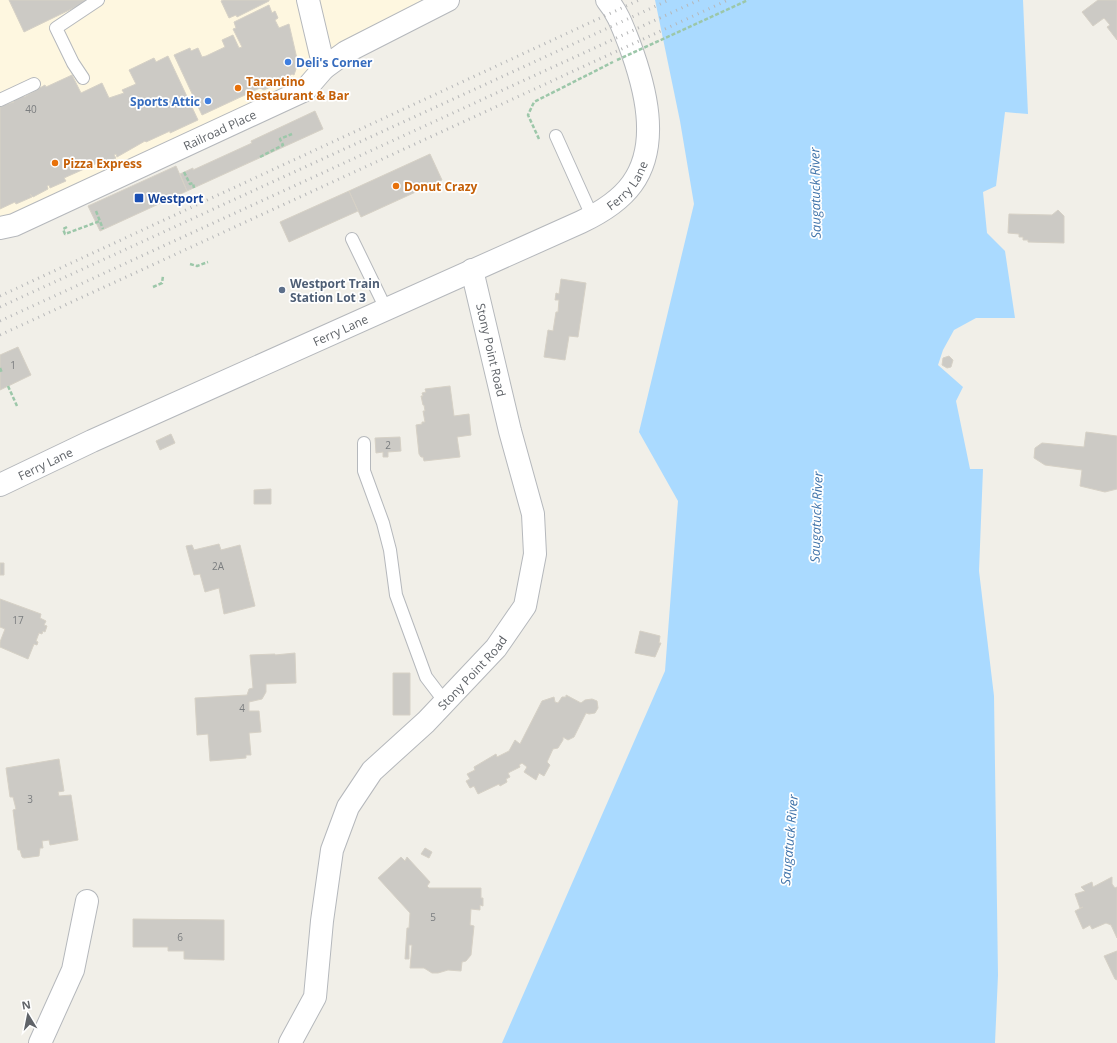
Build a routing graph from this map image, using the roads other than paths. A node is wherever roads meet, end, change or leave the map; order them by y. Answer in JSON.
{"nodes":[{"id":1,"x":98,"y":0,"type":"edge"},
{"id":2,"x":308,"y":0,"type":"edge"},
{"id":3,"x":448,"y":0,"type":"edge"},
{"id":4,"x":607,"y":0,"type":"edge"},
{"id":5,"x":324,"y":68,"type":"junction"},
{"id":6,"x":83,"y":78,"type":"dead end"},
{"id":7,"x":34,"y":84,"type":"dead end"},
{"id":8,"x":0,"y":100,"type":"edge"},
{"id":9,"x":556,"y":136,"type":"dead end"},
{"id":10,"x":592,"y":216,"type":"junction"},
{"id":11,"x":0,"y":228,"type":"edge"},
{"id":12,"x":352,"y":239,"type":"dead end"},
{"id":13,"x":472,"y":270,"type":"junction"},
{"id":14,"x":386,"y":309,"type":"junction"},
{"id":15,"x":364,"y":443,"type":"dead end"},
{"id":16,"x":0,"y":484,"type":"edge"},
{"id":17,"x":445,"y":702,"type":"junction"},
{"id":18,"x":87,"y":901,"type":"dead end"},
{"id":19,"x":40,"y":1043,"type":"edge"},
{"id":20,"x":290,"y":1043,"type":"edge"}],
"edges":[{"from":1,"to":6,"type":"lane"},
{"from":2,"to":5,"type":"street"},
{"from":3,"to":5,"type":"street","name":"Railroad Place"},
{"from":4,"to":10,"type":"street","name":"Ferry Lane"},
{"from":5,"to":11,"type":"street","name":"Railroad Place"},
{"from":7,"to":8,"type":"lane"},
{"from":9,"to":10,"type":"lane"},
{"from":10,"to":13,"type":"street","name":"Ferry Lane"},
{"from":12,"to":14,"type":"lane"},
{"from":13,"to":14,"type":"street","name":"Ferry Lane"},
{"from":13,"to":17,"type":"street","name":"Stony Point Road"},
{"from":14,"to":16,"type":"street","name":"Ferry Lane"},
{"from":15,"to":17,"type":"lane"},
{"from":17,"to":20,"type":"street","name":"Stony Point Road"},
{"from":18,"to":19,"type":"street"}]}
